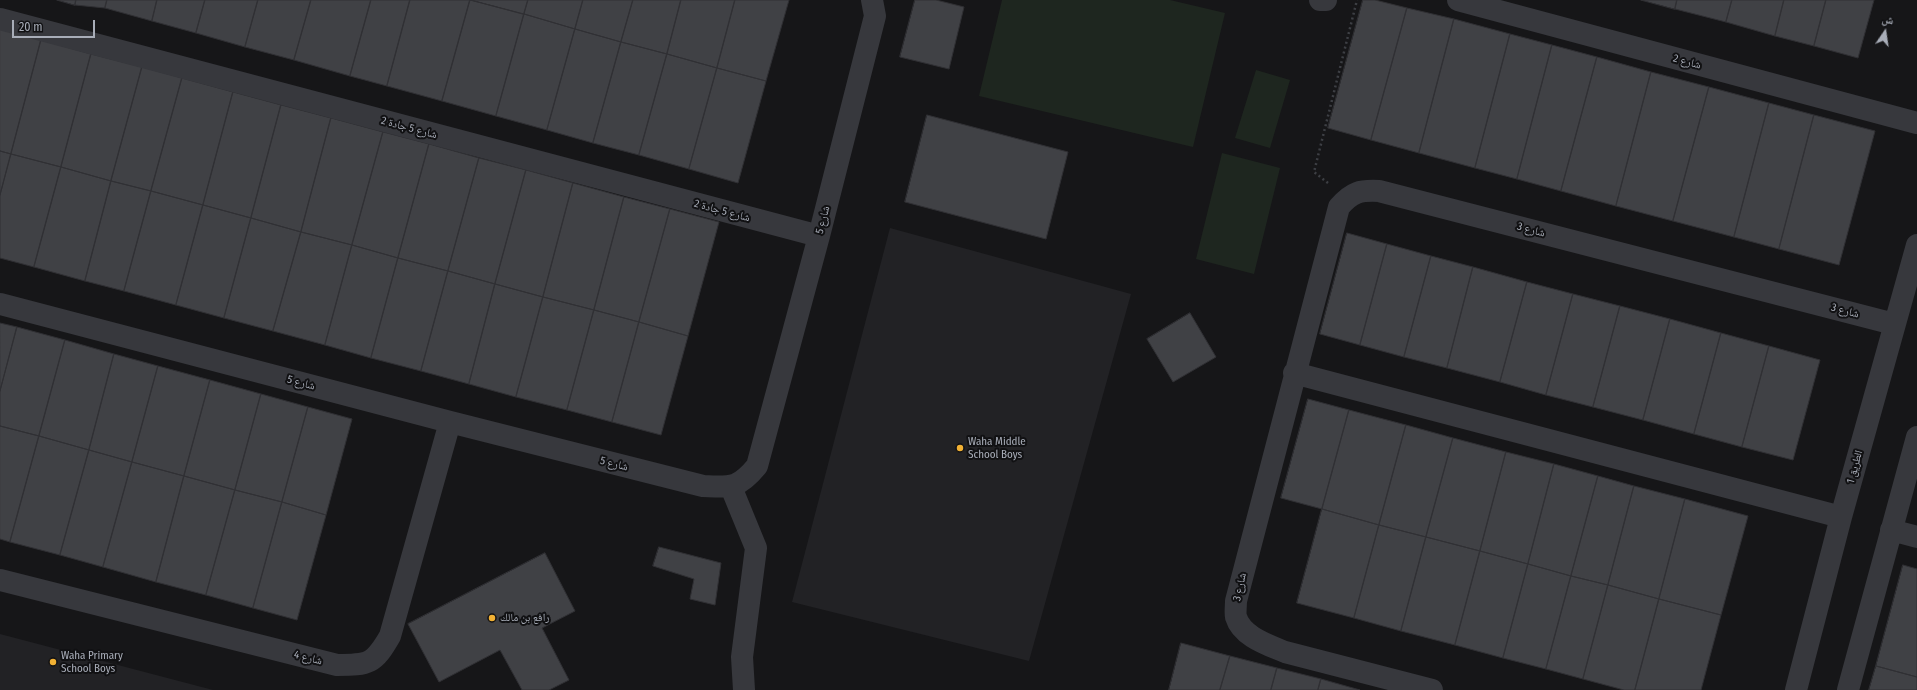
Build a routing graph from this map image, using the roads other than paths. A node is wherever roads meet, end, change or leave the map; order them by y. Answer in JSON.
{"nodes":[{"id":1,"x":872,"y":0,"type":"edge"},
{"id":2,"x":1320,"y":0,"type":"edge"},
{"id":3,"x":1326,"y":0,"type":"edge"},
{"id":4,"x":1458,"y":0,"type":"edge"},
{"id":5,"x":0,"y":19,"type":"edge"},
{"id":6,"x":1917,"y":123,"type":"edge"},
{"id":7,"x":819,"y":236,"type":"junction"},
{"id":8,"x":1917,"y":246,"type":"edge"},
{"id":9,"x":0,"y":304,"type":"edge"},
{"id":10,"x":1894,"y":324,"type":"junction"},
{"id":11,"x":1294,"y":373,"type":"junction"},
{"id":12,"x":450,"y":422,"type":"junction"},
{"id":13,"x":1917,"y":437,"type":"edge"},
{"id":14,"x":732,"y":487,"type":"junction"},
{"id":15,"x":1841,"y":517,"type":"junction"},
{"id":16,"x":1891,"y":530,"type":"junction"},
{"id":17,"x":1917,"y":537,"type":"edge"},
{"id":18,"x":0,"y":580,"type":"edge"},
{"id":19,"x":744,"y":690,"type":"edge"},
{"id":20,"x":1432,"y":690,"type":"edge"},
{"id":21,"x":1796,"y":690,"type":"edge"},
{"id":22,"x":1848,"y":690,"type":"edge"}],
"edges":[{"from":1,"to":7,"type":"street","name":"شارع 5"},
{"from":2,"to":3,"type":"street"},
{"from":4,"to":6,"type":"street","name":"شارع 2"},
{"from":5,"to":7,"type":"street","name":"شارع 5 جادة 2"},
{"from":7,"to":14,"type":"street","name":"شارع 5"},
{"from":8,"to":10,"type":"street","name":"الطريق 1"},
{"from":9,"to":12,"type":"street","name":"شارع 5"},
{"from":10,"to":11,"type":"street","name":"شارع 3"},
{"from":10,"to":15,"type":"street","name":"الطريق 1"},
{"from":11,"to":15,"type":"street"},
{"from":11,"to":20,"type":"street","name":"شارع 3"},
{"from":12,"to":14,"type":"street","name":"شارع 5"},
{"from":12,"to":18,"type":"street","name":"شارع 4"},
{"from":13,"to":16,"type":"street"},
{"from":14,"to":19,"type":"street"},
{"from":15,"to":21,"type":"street","name":"الطريق 1"},
{"from":16,"to":17,"type":"street"},
{"from":16,"to":22,"type":"street"}]}
